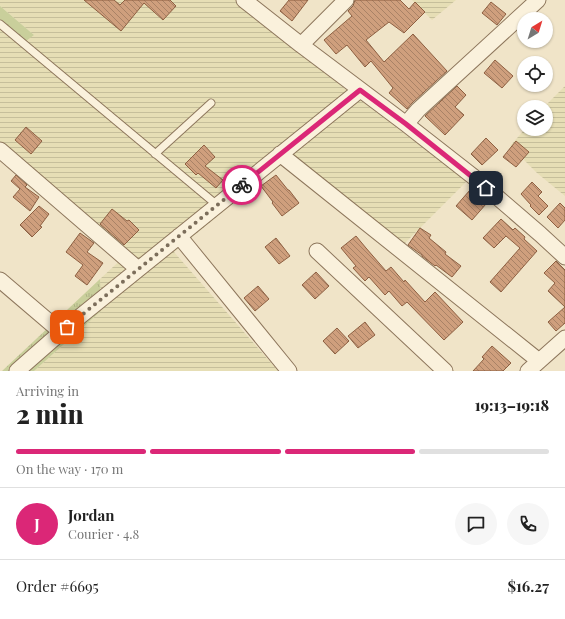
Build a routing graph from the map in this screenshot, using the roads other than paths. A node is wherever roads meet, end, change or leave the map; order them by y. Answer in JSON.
{"nodes":[{"id":1,"x":244,"y":0,"type":"edge"},
{"id":2,"x":346,"y":0,"type":"edge"},
{"id":3,"x":538,"y":0,"type":"edge"},
{"id":4,"x":0,"y":24,"type":"edge"},
{"id":5,"x":301,"y":45,"type":"junction"},
{"id":6,"x":360,"y":90,"type":"junction"},
{"id":7,"x":211,"y":103,"type":"dead end"},
{"id":8,"x":406,"y":124,"type":"junction"},
{"id":9,"x":0,"y":150,"type":"edge"},
{"id":10,"x":155,"y":154,"type":"junction"},
{"id":11,"x":280,"y":154,"type":"junction"},
{"id":12,"x":217,"y":205,"type":"junction"},
{"id":13,"x":179,"y":236,"type":"junction"},
{"id":14,"x":317,"y":251,"type":"dead end"},
{"id":15,"x":565,"y":257,"type":"edge"},
{"id":16,"x":138,"y":269,"type":"junction"},
{"id":17,"x":0,"y":280,"type":"edge"},
{"id":18,"x":61,"y":332,"type":"junction"},
{"id":19,"x":565,"y":338,"type":"edge"},
{"id":20,"x":539,"y":361,"type":"junction"},
{"id":21,"x":17,"y":371,"type":"edge"},
{"id":22,"x":289,"y":371,"type":"edge"},
{"id":23,"x":444,"y":371,"type":"edge"},
{"id":24,"x":528,"y":371,"type":"edge"}],
"edges":[{"from":1,"to":5,"type":"street"},
{"from":2,"to":5,"type":"street"},
{"from":3,"to":8,"type":"street"},
{"from":4,"to":10,"type":"lane"},
{"from":5,"to":6,"type":"street"},
{"from":6,"to":8,"type":"street"},
{"from":6,"to":11,"type":"street"},
{"from":7,"to":10,"type":"lane"},
{"from":8,"to":15,"type":"street"},
{"from":9,"to":16,"type":"street"},
{"from":10,"to":12,"type":"lane"},
{"from":11,"to":12,"type":"street"},
{"from":11,"to":20,"type":"street"},
{"from":12,"to":13,"type":"street"},
{"from":13,"to":16,"type":"street"},
{"from":13,"to":22,"type":"street"},
{"from":14,"to":23,"type":"street"},
{"from":16,"to":18,"type":"street"},
{"from":17,"to":18,"type":"street"},
{"from":18,"to":21,"type":"street"},
{"from":19,"to":20,"type":"street"},
{"from":20,"to":24,"type":"street"}]}
